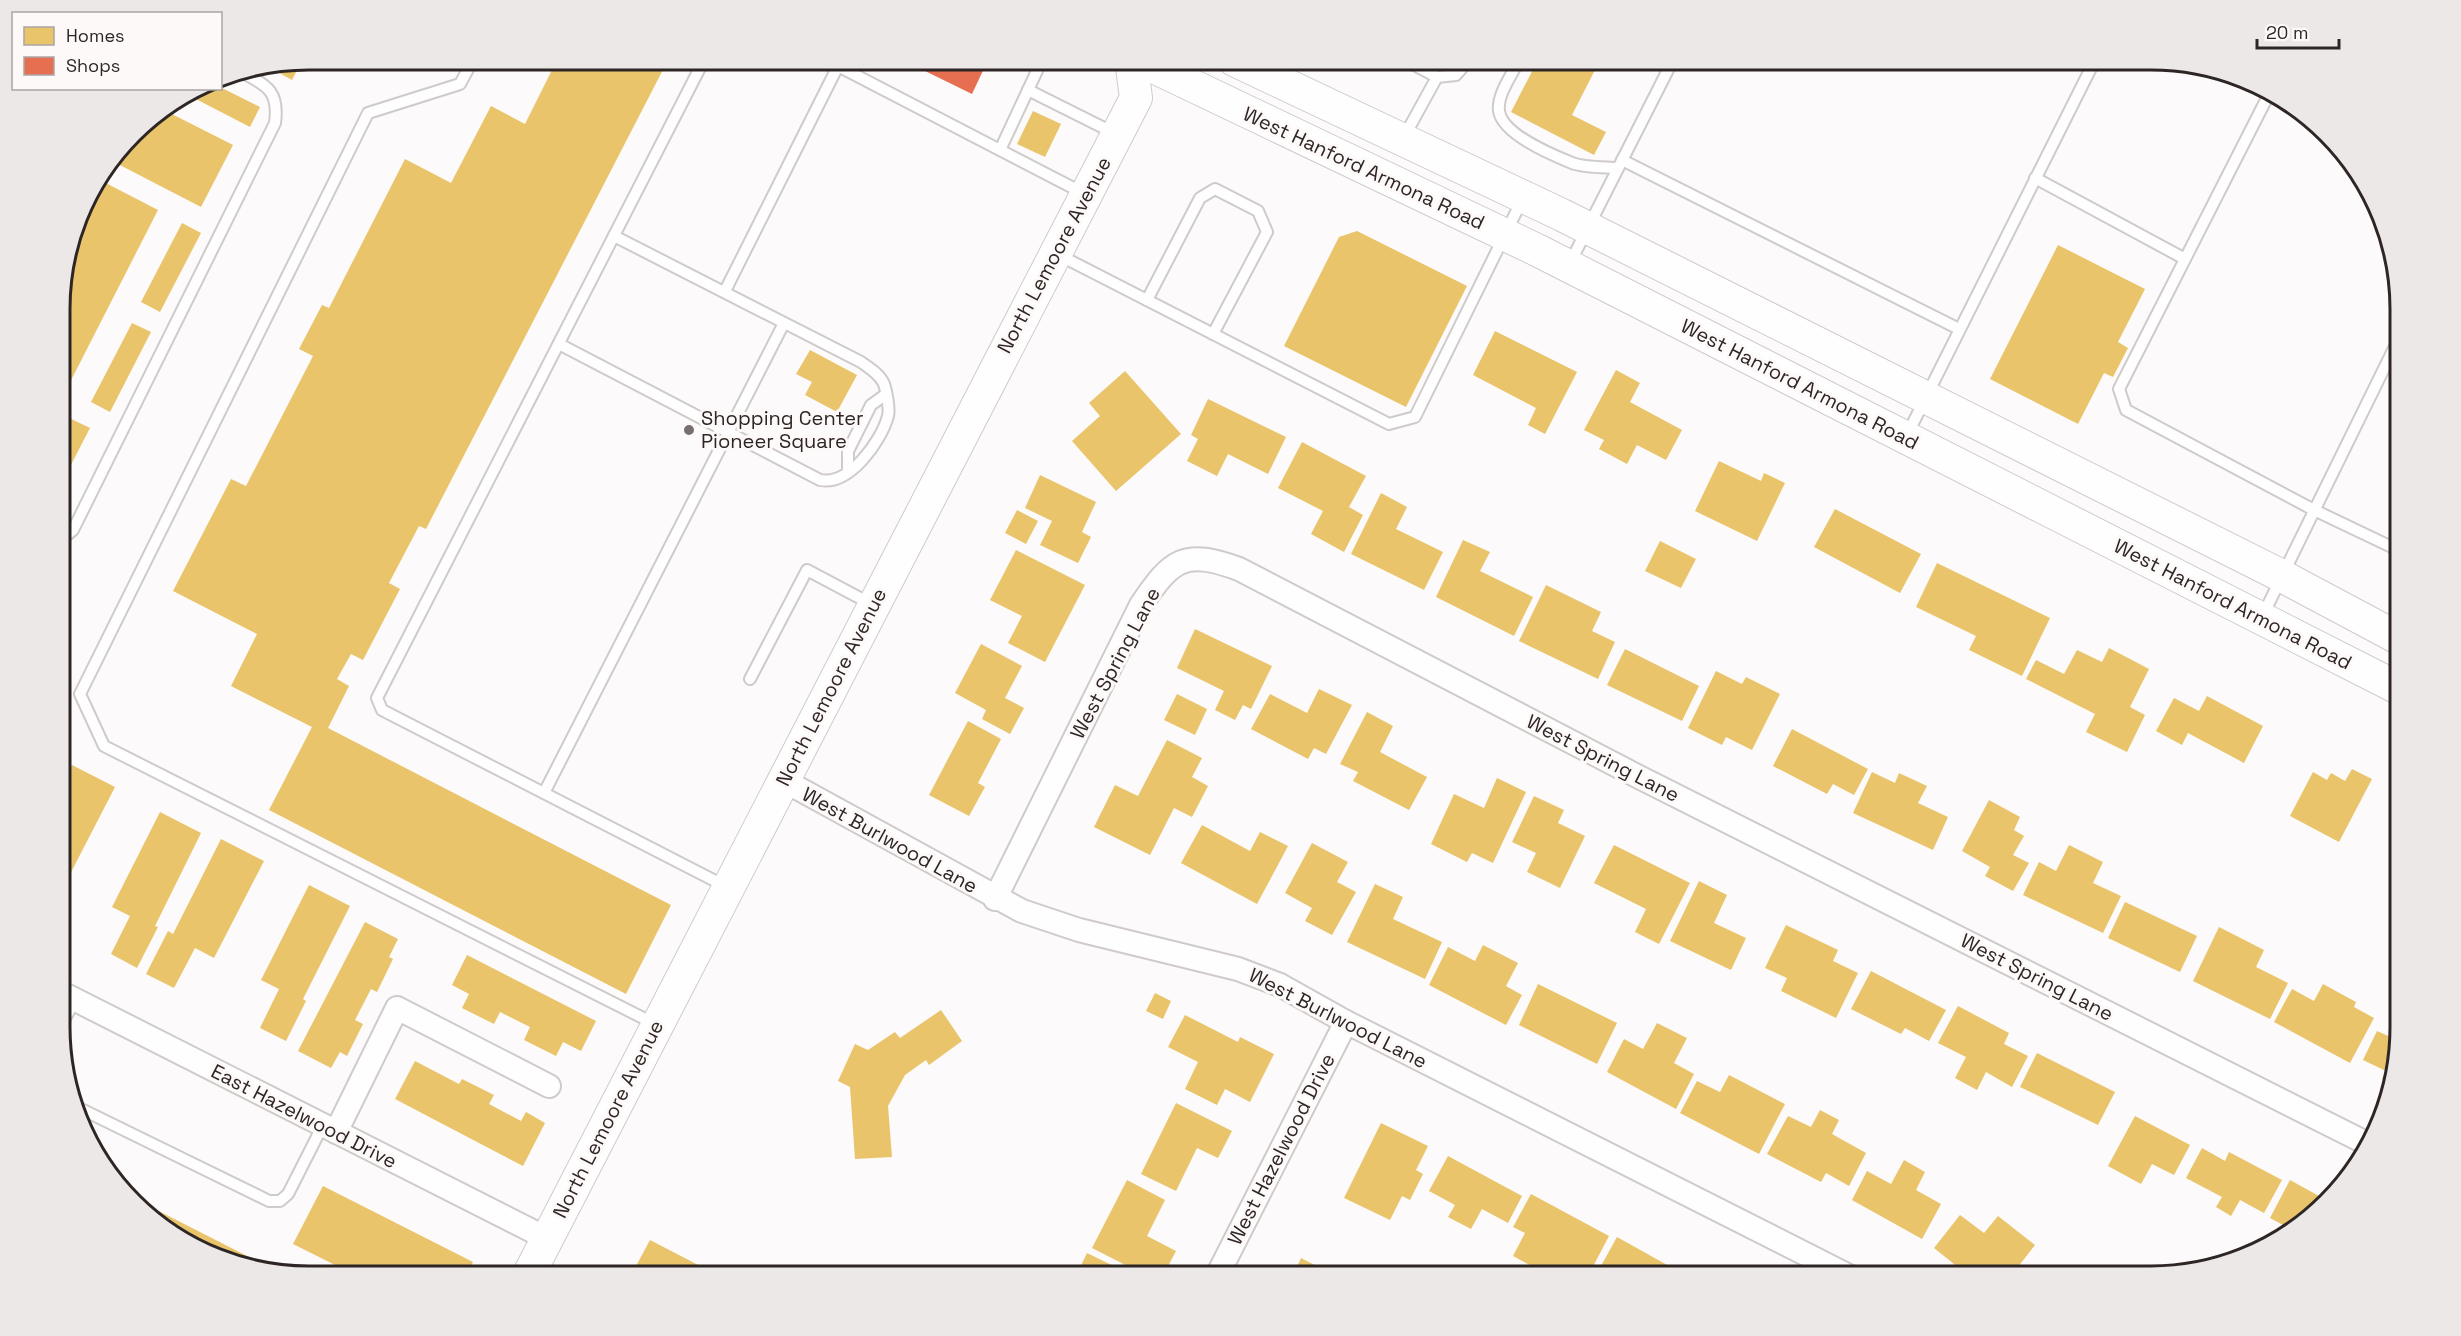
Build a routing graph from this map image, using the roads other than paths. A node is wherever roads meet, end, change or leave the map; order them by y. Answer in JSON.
{"nodes":[{"id":1,"x":468,"y":70,"type":"edge"},
{"id":2,"x":699,"y":70,"type":"edge"},
{"id":3,"x":836,"y":70,"type":"edge"},
{"id":4,"x":852,"y":70,"type":"edge"},
{"id":5,"x":1037,"y":70,"type":"edge"},
{"id":6,"x":1132,"y":70,"type":"edge"},
{"id":7,"x":1169,"y":70,"type":"edge"},
{"id":8,"x":1255,"y":70,"type":"edge"},
{"id":9,"x":1424,"y":70,"type":"edge"},
{"id":10,"x":1460,"y":70,"type":"edge"},
{"id":11,"x":1515,"y":70,"type":"edge"},
{"id":12,"x":1668,"y":70,"type":"edge"},
{"id":13,"x":2090,"y":70,"type":"edge"},
{"id":14,"x":1184,"y":75,"type":"edge"},
{"id":15,"x":1437,"y":77,"type":"junction"},
{"id":16,"x":251,"y":78,"type":"edge"},
{"id":17,"x":1028,"y":90,"type":"junction"},
{"id":18,"x":1136,"y":98,"type":"junction"},
{"id":19,"x":2266,"y":100,"type":"edge"},
{"id":20,"x":1117,"y":134,"type":"junction"},
{"id":21,"x":1402,"y":140,"type":"junction"},
{"id":22,"x":1000,"y":150,"type":"junction"},
{"id":23,"x":1620,"y":164,"type":"junction"},
{"id":24,"x":1382,"y":177,"type":"junction"},
{"id":25,"x":2035,"y":178,"type":"junction"},
{"id":26,"x":1085,"y":195,"type":"junction"},
{"id":27,"x":1523,"y":197,"type":"junction"},
{"id":28,"x":1587,"y":228,"type":"junction"},
{"id":29,"x":1506,"y":235,"type":"junction"},
{"id":30,"x":614,"y":236,"type":"junction"},
{"id":31,"x":1055,"y":252,"type":"junction"},
{"id":32,"x":2185,"y":259,"type":"junction"},
{"id":33,"x":1568,"y":266,"type":"junction"},
{"id":34,"x":725,"y":291,"type":"junction"},
{"id":35,"x":1148,"y":300,"type":"junction"},
{"id":36,"x":784,"y":322,"type":"junction"},
{"id":37,"x":1959,"y":330,"type":"junction"},
{"id":38,"x":1213,"y":334,"type":"junction"},
{"id":39,"x":559,"y":344,"type":"junction"},
{"id":40,"x":2390,"y":356,"type":"edge"},
{"id":41,"x":885,"y":395,"type":"junction"},
{"id":42,"x":1925,"y":397,"type":"junction"},
{"id":43,"x":728,"y":430,"type":"junction"},
{"id":44,"x":1905,"y":438,"type":"junction"},
{"id":45,"x":848,"y":470,"type":"junction"},
{"id":46,"x":2314,"y":510,"type":"junction"},
{"id":47,"x":70,"y":532,"type":"edge"},
{"id":48,"x":2390,"y":545,"type":"edge"},
{"id":49,"x":2282,"y":576,"type":"junction"},
{"id":50,"x":873,"y":605,"type":"junction"},
{"id":51,"x":2261,"y":618,"type":"junction"},
{"id":52,"x":2390,"y":634,"type":"edge"},
{"id":53,"x":750,"y":679,"type":"dead end"},
{"id":54,"x":2390,"y":684,"type":"edge"},
{"id":55,"x":783,"y":780,"type":"junction"},
{"id":56,"x":543,"y":793,"type":"junction"},
{"id":57,"x":728,"y":887,"type":"junction"},
{"id":58,"x":995,"y":899,"type":"junction"},
{"id":59,"x":70,"y":998,"type":"edge"},
{"id":60,"x":1346,"y":1022,"type":"junction"},
{"id":61,"x":657,"y":1025,"type":"junction"},
{"id":62,"x":549,"y":1086,"type":"dead end"},
{"id":63,"x":86,"y":1112,"type":"edge"},
{"id":64,"x":330,"y":1129,"type":"junction"},
{"id":65,"x":2361,"y":1141,"type":"edge"},
{"id":66,"x":546,"y":1238,"type":"junction"},
{"id":67,"x":533,"y":1266,"type":"edge"},
{"id":68,"x":1222,"y":1266,"type":"edge"},
{"id":69,"x":1829,"y":1266,"type":"edge"}],
"edges":[{"from":1,"to":61,"type":"lane"},
{"from":2,"to":30,"type":"lane"},
{"from":3,"to":34,"type":"lane"},
{"from":4,"to":22,"type":"lane"},
{"from":5,"to":17,"type":"lane"},
{"from":6,"to":18,"type":"main road"},
{"from":7,"to":14,"type":"main road","name":"West Hanford Armona Road"},
{"from":8,"to":21,"type":"main road","name":"West Hanford Armona Road"},
{"from":9,"to":15,"type":"lane"},
{"from":10,"to":15,"type":"lane"},
{"from":11,"to":23,"type":"lane"},
{"from":12,"to":23,"type":"lane"},
{"from":13,"to":25,"type":"lane"},
{"from":14,"to":18,"type":"main road"},
{"from":14,"to":24,"type":"main road","name":"West Hanford Armona Road"},
{"from":15,"to":21,"type":"lane"},
{"from":16,"to":47,"type":"lane"},
{"from":17,"to":20,"type":"lane"},
{"from":17,"to":22,"type":"lane"},
{"from":18,"to":20,"type":"main road","name":"North Lemoore Avenue"},
{"from":19,"to":32,"type":"lane"},
{"from":20,"to":26,"type":"main road","name":"North Lemoore Avenue"},
{"from":21,"to":24,"type":"main road"},
{"from":21,"to":27,"type":"main road","name":"West Hanford Armona Road"},
{"from":22,"to":26,"type":"lane"},
{"from":23,"to":28,"type":"lane"},
{"from":23,"to":37,"type":"lane"},
{"from":24,"to":29,"type":"main road","name":"West Hanford Armona Road"},
{"from":25,"to":32,"type":"lane"},
{"from":25,"to":37,"type":"lane"},
{"from":26,"to":31,"type":"main road","name":"North Lemoore Avenue"},
{"from":27,"to":28,"type":"main road","name":"West Hanford Armona Road"},
{"from":27,"to":29,"type":"lane"},
{"from":28,"to":33,"type":"lane"},
{"from":28,"to":42,"type":"main road","name":"West Hanford Armona Road"},
{"from":29,"to":33,"type":"main road","name":"West Hanford Armona Road"},
{"from":29,"to":38,"type":"lane"},
{"from":30,"to":34,"type":"lane"},
{"from":30,"to":39,"type":"lane"},
{"from":31,"to":35,"type":"lane"},
{"from":31,"to":50,"type":"main road","name":"North Lemoore Avenue"},
{"from":32,"to":46,"type":"lane"},
{"from":33,"to":44,"type":"main road","name":"West Hanford Armona Road"},
{"from":34,"to":36,"type":"lane"},
{"from":35,"to":38,"type":"lane"},
{"from":35,"to":38,"type":"lane"},
{"from":36,"to":41,"type":"lane"},
{"from":36,"to":43,"type":"lane"},
{"from":37,"to":42,"type":"lane"},
{"from":39,"to":43,"type":"lane"},
{"from":39,"to":56,"type":"lane"},
{"from":40,"to":46,"type":"lane"},
{"from":41,"to":45,"type":"lane"},
{"from":41,"to":45,"type":"lane"},
{"from":42,"to":44,"type":"lane"},
{"from":42,"to":49,"type":"main road","name":"West Hanford Armona Road"},
{"from":43,"to":45,"type":"lane"},
{"from":43,"to":56,"type":"lane"},
{"from":44,"to":51,"type":"main road","name":"West Hanford Armona Road"},
{"from":46,"to":48,"type":"lane"},
{"from":46,"to":49,"type":"lane"},
{"from":49,"to":51,"type":"lane"},
{"from":49,"to":52,"type":"main road","name":"West Hanford Armona Road"},
{"from":50,"to":53,"type":"lane"},
{"from":50,"to":55,"type":"main road","name":"North Lemoore Avenue"},
{"from":51,"to":54,"type":"main road","name":"West Hanford Armona Road"},
{"from":55,"to":57,"type":"main road","name":"North Lemoore Avenue"},
{"from":55,"to":58,"type":"street","name":"West Burlwood Lane"},
{"from":56,"to":57,"type":"lane"},
{"from":57,"to":61,"type":"main road","name":"North Lemoore Avenue"},
{"from":58,"to":60,"type":"street","name":"West Burlwood Lane"},
{"from":58,"to":65,"type":"street","name":"West Spring Lane"},
{"from":59,"to":64,"type":"street","name":"East Hazelwood Drive"},
{"from":60,"to":68,"type":"street","name":"West Hazelwood Drive"},
{"from":60,"to":69,"type":"street","name":"West Burlwood Lane"},
{"from":61,"to":66,"type":"main road","name":"North Lemoore Avenue"},
{"from":62,"to":64,"type":"street"},
{"from":63,"to":64,"type":"lane"},
{"from":64,"to":66,"type":"street","name":"East Hazelwood Drive"},
{"from":66,"to":67,"type":"main road","name":"North Lemoore Avenue"}]}
